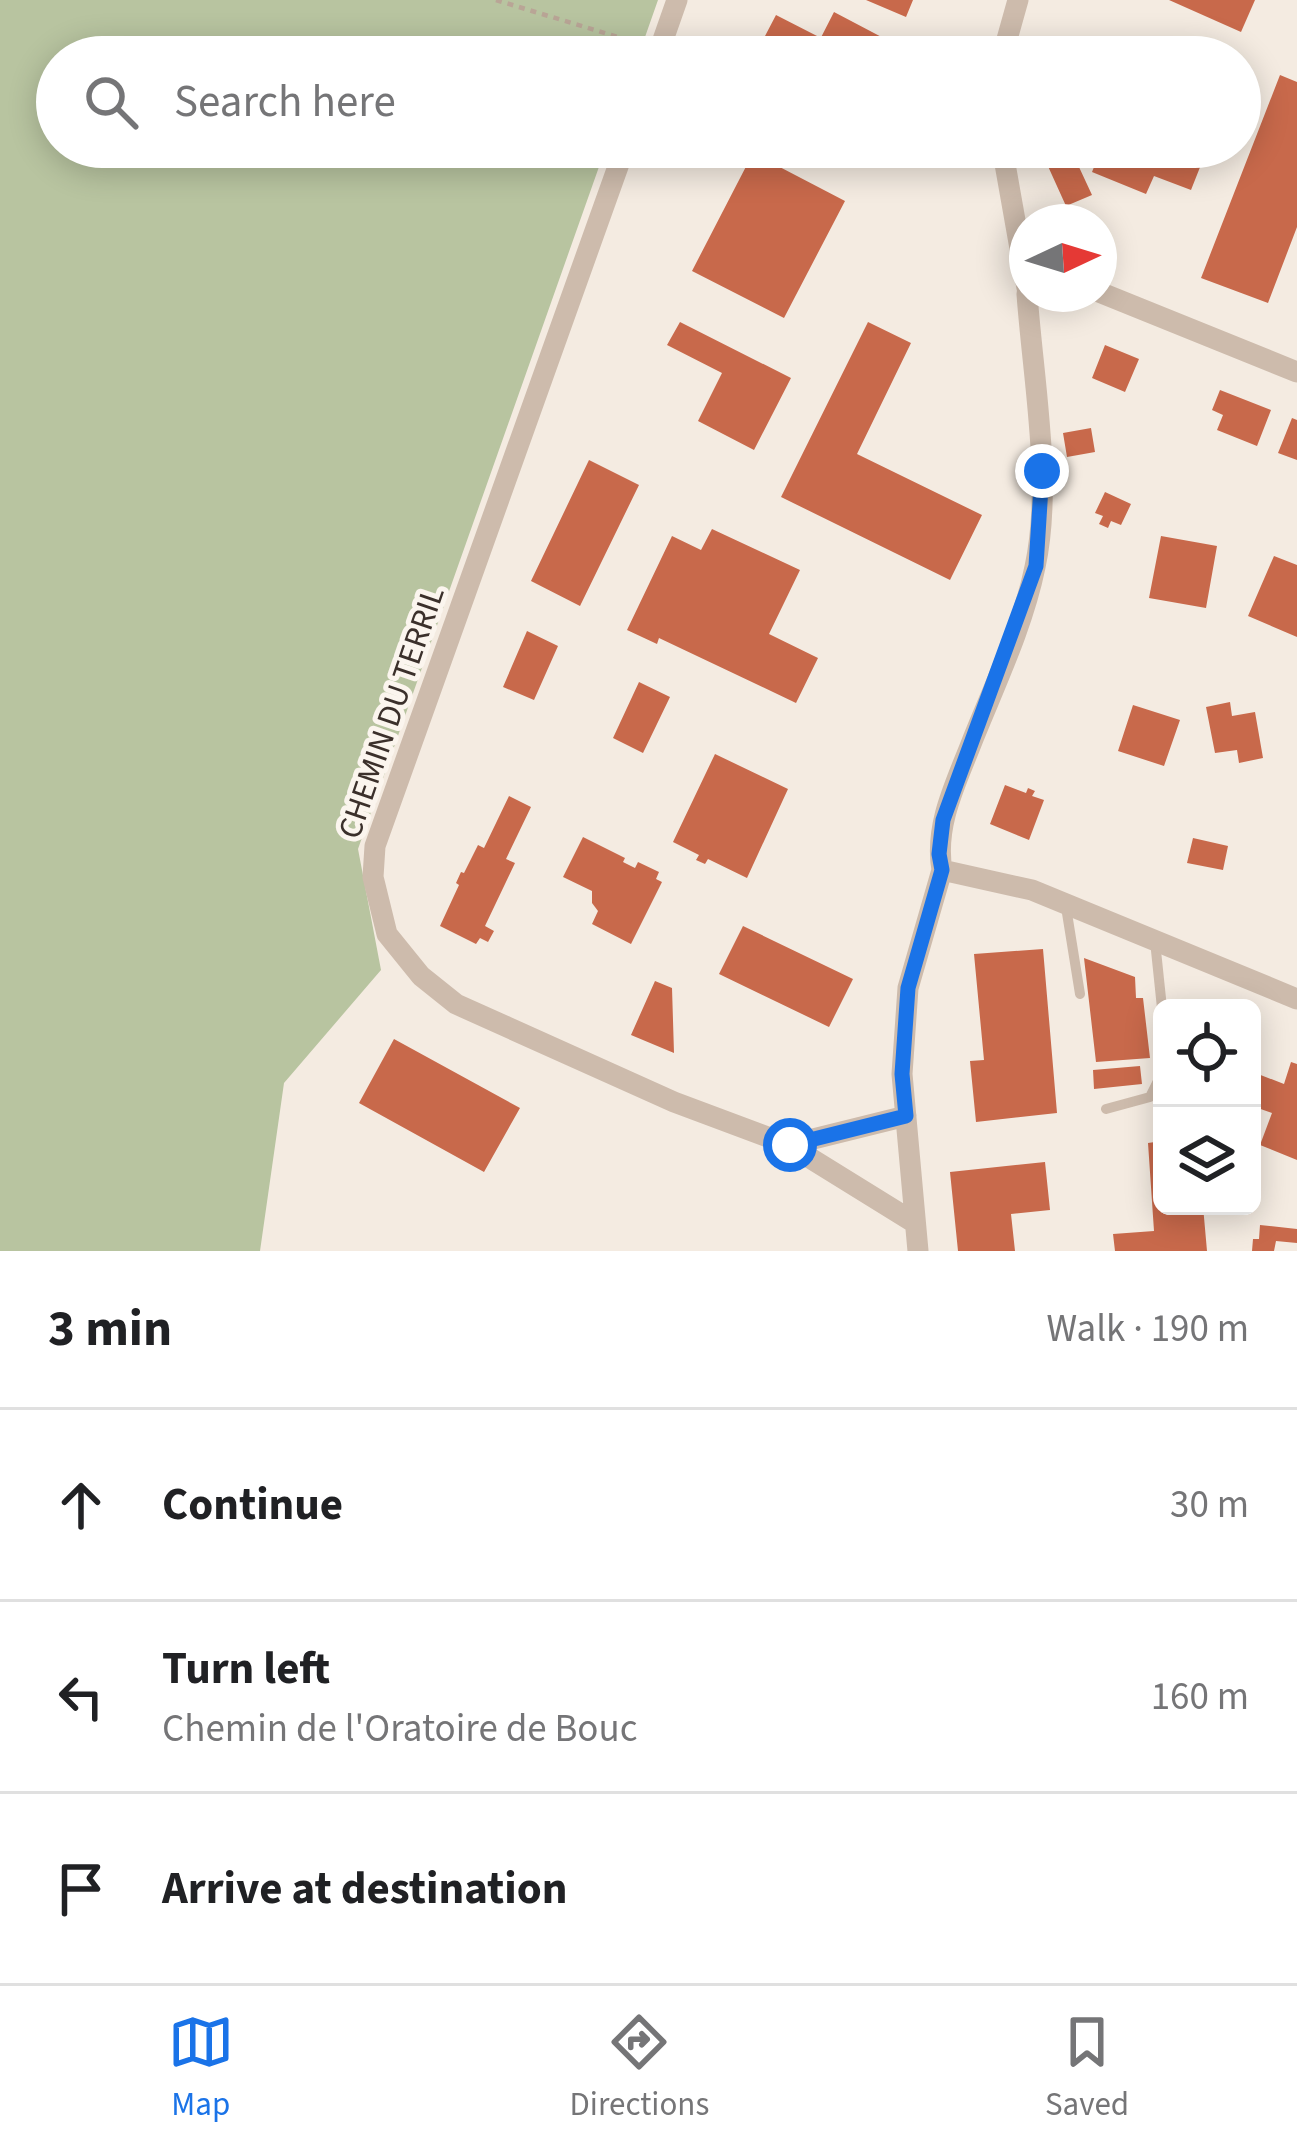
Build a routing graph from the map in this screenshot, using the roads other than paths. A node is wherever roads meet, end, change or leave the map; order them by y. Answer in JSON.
{"nodes":[{"id":1,"x":677,"y":0,"type":"edge"},
{"id":2,"x":1018,"y":0,"type":"edge"},
{"id":3,"x":664,"y":36,"type":"edge"},
{"id":4,"x":1008,"y":36,"type":"edge"},
{"id":5,"x":617,"y":168,"type":"edge"},
{"id":6,"x":1006,"y":168,"type":"edge"},
{"id":7,"x":1012,"y":204,"type":"edge"},
{"id":8,"x":1117,"y":299,"type":"edge"},
{"id":9,"x":1029,"y":312,"type":"edge"},
{"id":10,"x":1297,"y":372,"type":"edge"},
{"id":11,"x":942,"y":870,"type":"junction"},
{"id":12,"x":1066,"y":904,"type":"junction"},
{"id":13,"x":1155,"y":940,"type":"junction"},
{"id":14,"x":1079,"y":994,"type":"dead end"},
{"id":15,"x":1161,"y":999,"type":"edge"},
{"id":16,"x":1297,"y":999,"type":"edge"},
{"id":17,"x":1153,"y":1091,"type":"edge"},
{"id":18,"x":1106,"y":1109,"type":"dead end"},
{"id":19,"x":906,"y":1116,"type":"junction"},
{"id":20,"x":790,"y":1145,"type":"junction"},
{"id":21,"x":915,"y":1223,"type":"junction"},
{"id":22,"x":918,"y":1251,"type":"edge"}],
"edges":[{"from":1,"to":3,"type":"street"},
{"from":2,"to":4,"type":"street"},
{"from":5,"to":20,"type":"street","name":"CHEMIN DU TERRIL"},
{"from":6,"to":7,"type":"street"},
{"from":8,"to":10,"type":"street"},
{"from":9,"to":11,"type":"street"},
{"from":11,"to":12,"type":"street"},
{"from":11,"to":19,"type":"street"},
{"from":12,"to":13,"type":"street"},
{"from":12,"to":14,"type":"lane"},
{"from":13,"to":15,"type":"lane"},
{"from":13,"to":16,"type":"street"},
{"from":17,"to":18,"type":"lane"},
{"from":19,"to":20,"type":"street"},
{"from":19,"to":21,"type":"street"},
{"from":20,"to":21,"type":"street","name":"CHEMIN DU TERRIL"},
{"from":21,"to":22,"type":"street"}]}
